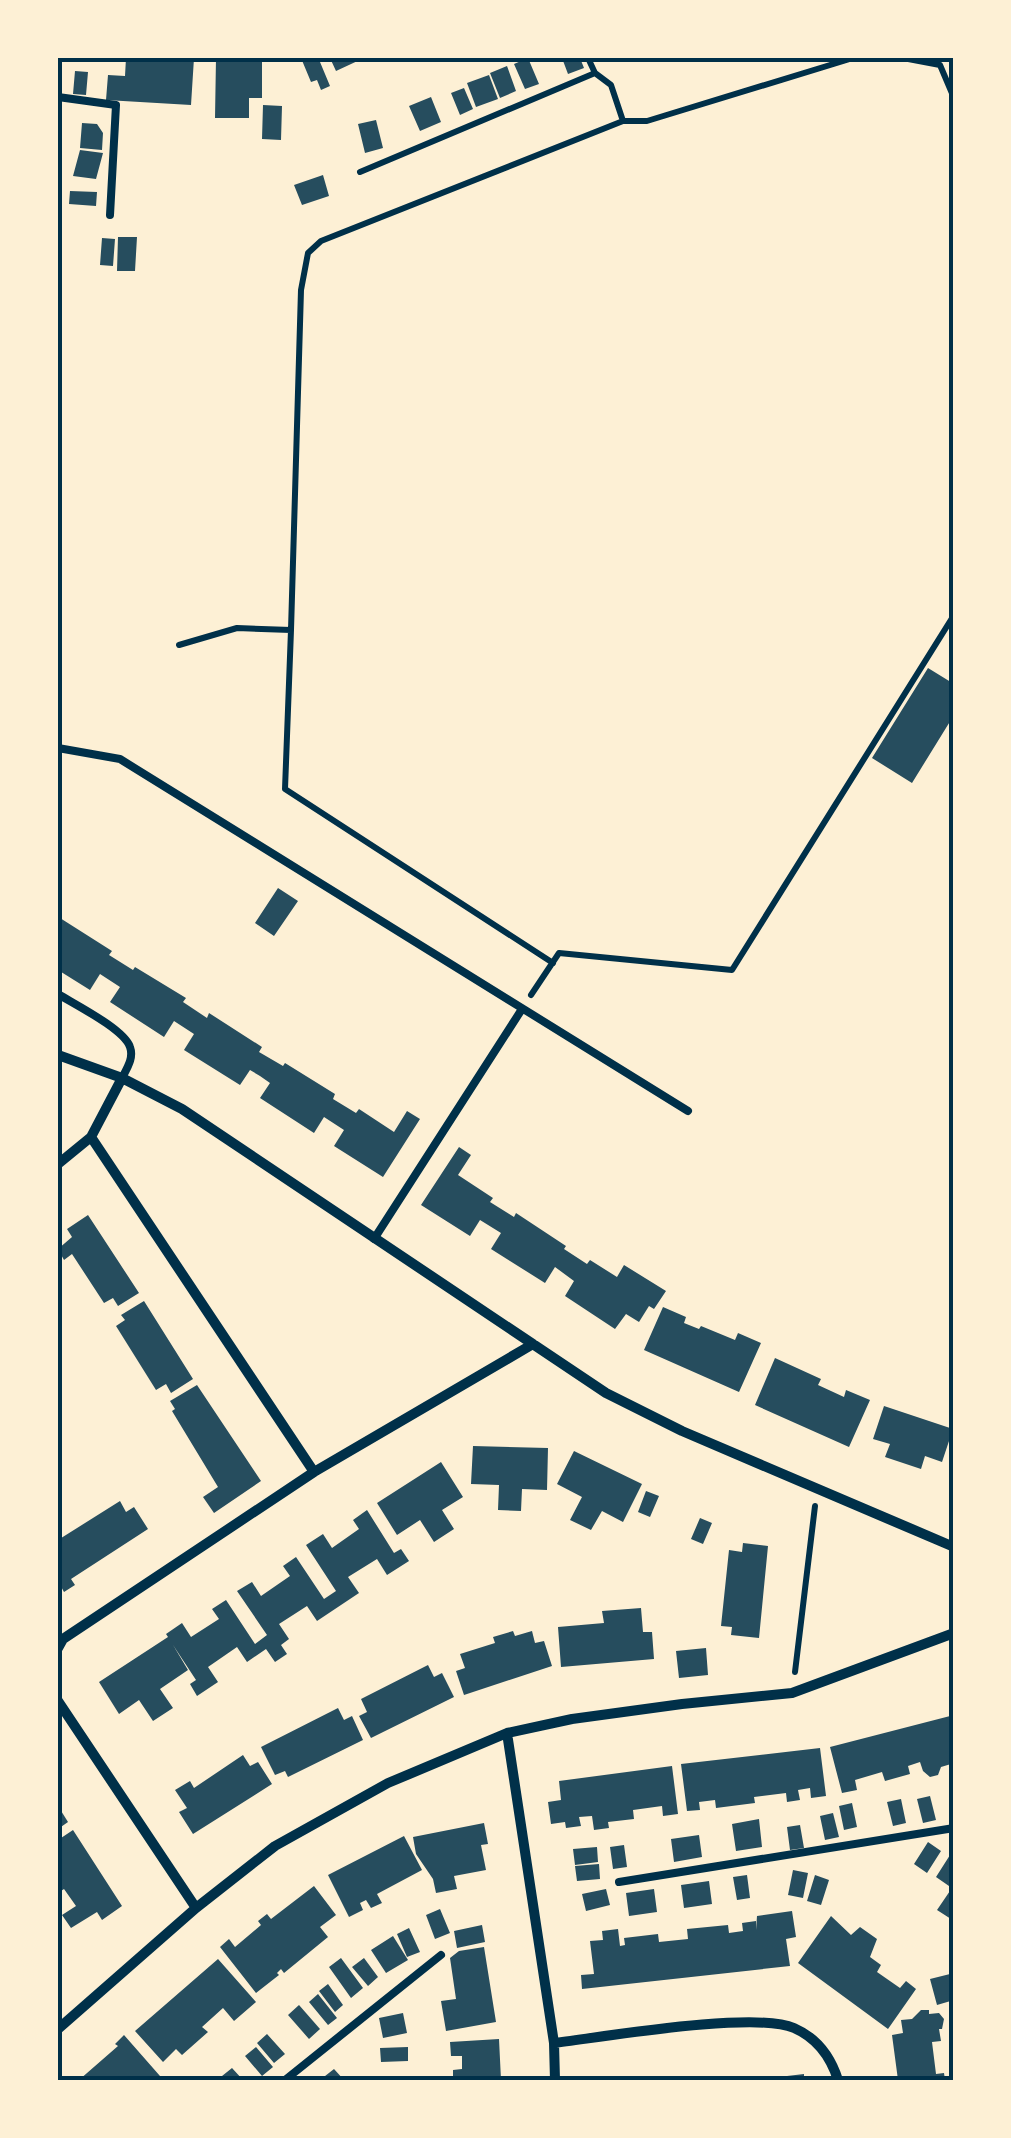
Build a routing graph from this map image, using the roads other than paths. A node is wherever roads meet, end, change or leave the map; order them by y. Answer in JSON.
{"nodes":[{"id":1,"x":58,"y":97,"type":"edge"},
{"id":2,"x":110,"y":215,"type":"dead end"},
{"id":3,"x":58,"y":748,"type":"edge"},
{"id":4,"x":58,"y":994,"type":"edge"},
{"id":5,"x":522,"y":1009,"type":"junction"},
{"id":6,"x":58,"y":1055,"type":"edge"},
{"id":7,"x":122,"y":1078,"type":"junction"},
{"id":8,"x":688,"y":1112,"type":"dead end"},
{"id":9,"x":90,"y":1138,"type":"junction"},
{"id":10,"x":58,"y":1164,"type":"edge"},
{"id":11,"x":374,"y":1239,"type":"junction"},
{"id":12,"x":533,"y":1344,"type":"junction"},
{"id":13,"x":314,"y":1472,"type":"junction"},
{"id":14,"x":954,"y":1546,"type":"edge"},
{"id":15,"x":954,"y":1633,"type":"edge"},
{"id":16,"x":58,"y":1648,"type":"edge"},
{"id":17,"x":58,"y":1701,"type":"edge"},
{"id":18,"x":507,"y":1733,"type":"junction"},
{"id":19,"x":954,"y":1828,"type":"edge"},
{"id":20,"x":620,"y":1882,"type":"dead end"},
{"id":21,"x":196,"y":1908,"type":"junction"},
{"id":22,"x":441,"y":1955,"type":"dead end"},
{"id":23,"x":58,"y":2029,"type":"edge"},
{"id":24,"x":554,"y":2043,"type":"junction"},
{"id":25,"x":284,"y":2080,"type":"edge"},
{"id":26,"x":555,"y":2080,"type":"edge"},
{"id":27,"x":838,"y":2080,"type":"edge"}],
"edges":[{"from":1,"to":2,"type":"lane"},
{"from":3,"to":5,"type":"lane"},
{"from":4,"to":7,"type":"lane"},
{"from":5,"to":8,"type":"lane"},
{"from":5,"to":11,"type":"lane"},
{"from":6,"to":7,"type":"street"},
{"from":7,"to":9,"type":"street"},
{"from":7,"to":11,"type":"street"},
{"from":9,"to":10,"type":"street"},
{"from":9,"to":13,"type":"street"},
{"from":11,"to":12,"type":"street"},
{"from":12,"to":13,"type":"street"},
{"from":12,"to":14,"type":"street"},
{"from":13,"to":16,"type":"street"},
{"from":15,"to":18,"type":"street"},
{"from":17,"to":21,"type":"street"},
{"from":18,"to":21,"type":"street"},
{"from":18,"to":24,"type":"street"},
{"from":19,"to":20,"type":"lane"},
{"from":21,"to":23,"type":"street"},
{"from":22,"to":25,"type":"lane"},
{"from":24,"to":26,"type":"street"},
{"from":24,"to":27,"type":"street"}]}
